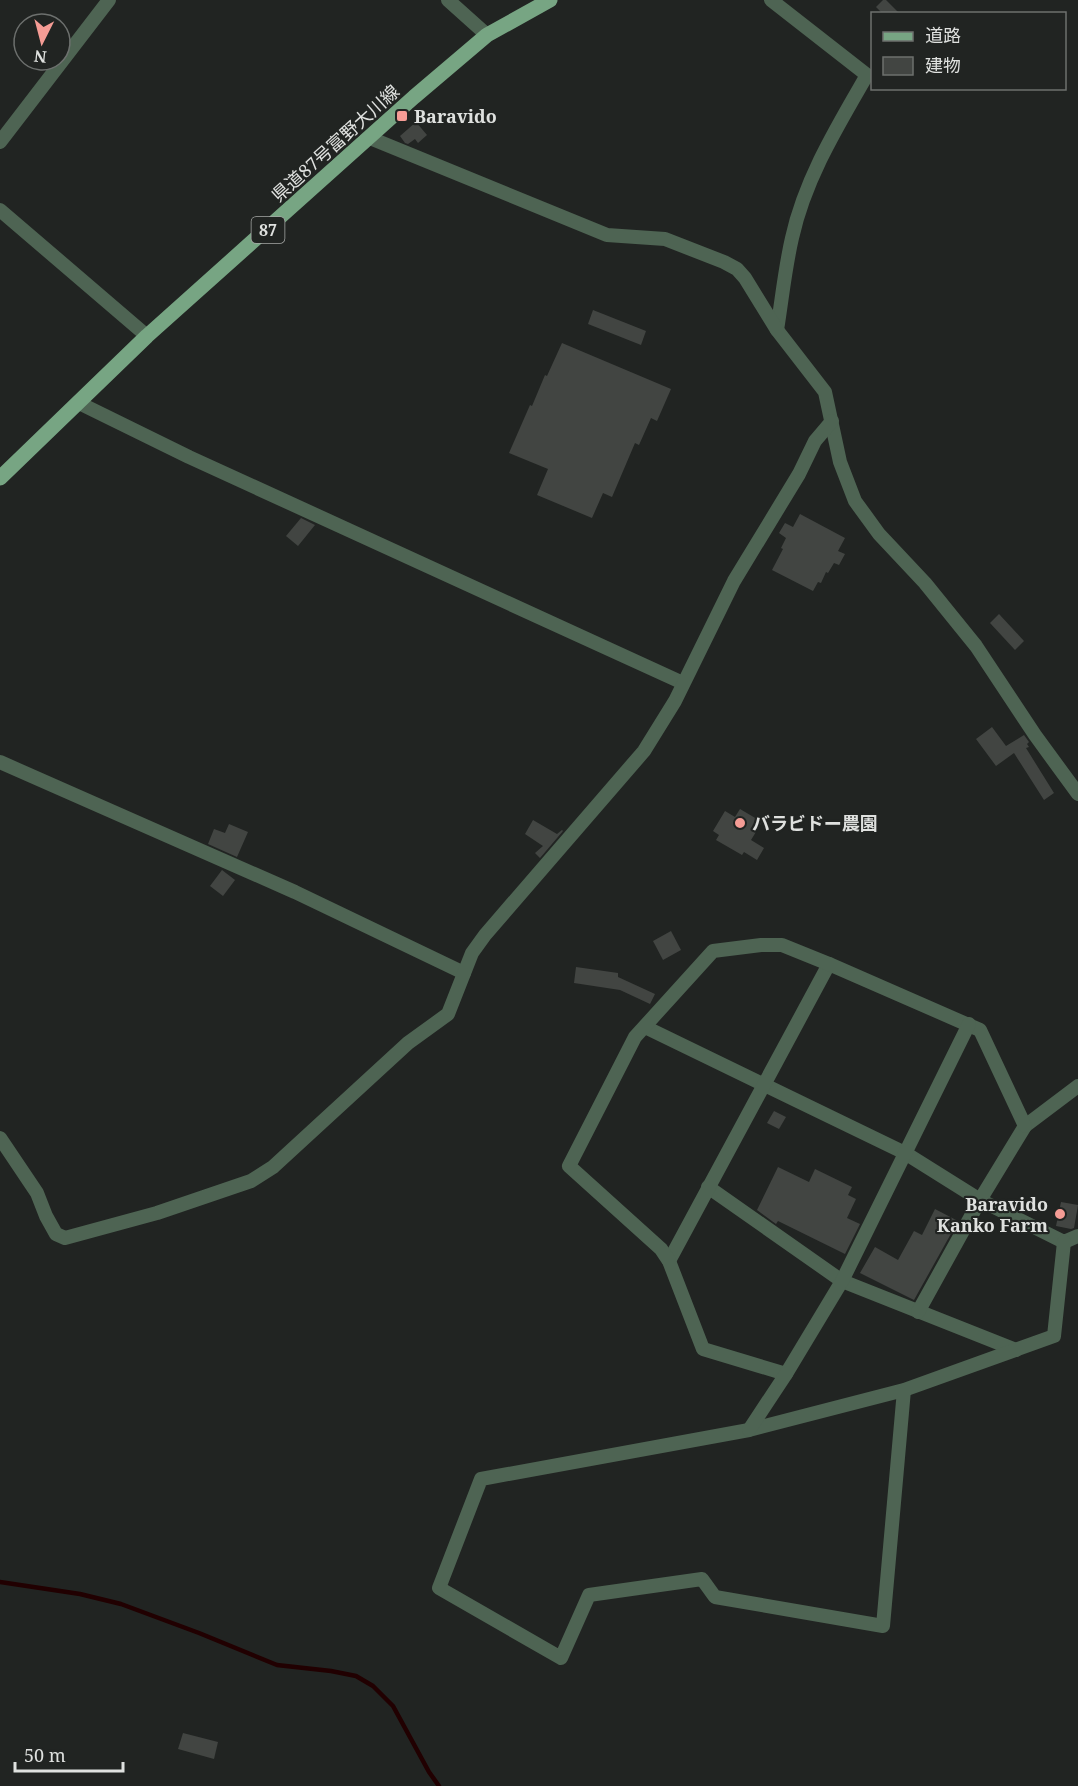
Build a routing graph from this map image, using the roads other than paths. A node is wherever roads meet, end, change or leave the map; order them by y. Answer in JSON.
{"nodes":[{"id":1,"x":110,"y":0,"type":"edge"},
{"id":2,"x":448,"y":0,"type":"edge"},
{"id":3,"x":550,"y":0,"type":"edge"},
{"id":4,"x":771,"y":0,"type":"edge"},
{"id":5,"x":488,"y":35,"type":"junction"},
{"id":6,"x":370,"y":138,"type":"junction"},
{"id":7,"x":0,"y":142,"type":"edge"},
{"id":8,"x":0,"y":210,"type":"edge"},
{"id":9,"x":777,"y":330,"type":"junction"},
{"id":10,"x":147,"y":336,"type":"junction"},
{"id":11,"x":79,"y":403,"type":"junction"},
{"id":12,"x":832,"y":422,"type":"junction"},
{"id":13,"x":0,"y":478,"type":"edge"},
{"id":14,"x":682,"y":683,"type":"junction"},
{"id":15,"x":0,"y":762,"type":"edge"},
{"id":16,"x":1078,"y":794,"type":"edge"},
{"id":17,"x":829,"y":964,"type":"junction"},
{"id":18,"x":464,"y":973,"type":"junction"},
{"id":19,"x":969,"y":1024,"type":"junction"},
{"id":20,"x":645,"y":1027,"type":"junction"},
{"id":21,"x":764,"y":1086,"type":"junction"},
{"id":22,"x":1078,"y":1086,"type":"edge"},
{"id":23,"x":1025,"y":1126,"type":"junction"},
{"id":24,"x":0,"y":1138,"type":"edge"},
{"id":25,"x":905,"y":1153,"type":"junction"},
{"id":26,"x":708,"y":1187,"type":"junction"},
{"id":27,"x":980,"y":1200,"type":"junction"},
{"id":28,"x":1078,"y":1236,"type":"edge"},
{"id":29,"x":1064,"y":1242,"type":"junction"},
{"id":30,"x":669,"y":1261,"type":"junction"},
{"id":31,"x":842,"y":1281,"type":"junction"},
{"id":32,"x":918,"y":1312,"type":"junction"},
{"id":33,"x":1016,"y":1350,"type":"junction"},
{"id":34,"x":786,"y":1374,"type":"junction"},
{"id":35,"x":904,"y":1390,"type":"junction"},
{"id":36,"x":749,"y":1430,"type":"junction"}],
"edges":[{"from":1,"to":7,"type":"street"},
{"from":2,"to":5,"type":"street"},
{"from":3,"to":5,"type":"main road","name":"県道87号富野大川線","number":"87"},
{"from":4,"to":9,"type":"street"},
{"from":5,"to":6,"type":"main road","name":"県道87号富野大川線","number":"87"},
{"from":6,"to":9,"type":"street"},
{"from":6,"to":10,"type":"main road","name":"県道87号富野大川線","number":"87"},
{"from":8,"to":10,"type":"street"},
{"from":9,"to":12,"type":"street"},
{"from":10,"to":11,"type":"main road","name":"県道87号富野大川線","number":"87"},
{"from":11,"to":13,"type":"main road","name":"県道87号富野大川線","number":"87"},
{"from":11,"to":14,"type":"street"},
{"from":12,"to":14,"type":"street"},
{"from":12,"to":16,"type":"street"},
{"from":14,"to":18,"type":"street"},
{"from":15,"to":18,"type":"street"},
{"from":17,"to":19,"type":"street"},
{"from":17,"to":20,"type":"street"},
{"from":17,"to":21,"type":"street"},
{"from":18,"to":24,"type":"street"},
{"from":19,"to":23,"type":"street"},
{"from":19,"to":25,"type":"street"},
{"from":20,"to":21,"type":"street"},
{"from":20,"to":30,"type":"street"},
{"from":21,"to":25,"type":"street"},
{"from":21,"to":26,"type":"street"},
{"from":22,"to":23,"type":"street"},
{"from":23,"to":27,"type":"street"},
{"from":25,"to":27,"type":"street"},
{"from":25,"to":31,"type":"street"},
{"from":26,"to":30,"type":"street"},
{"from":26,"to":31,"type":"street"},
{"from":27,"to":29,"type":"street"},
{"from":27,"to":32,"type":"street"},
{"from":28,"to":29,"type":"street"},
{"from":29,"to":33,"type":"street"},
{"from":30,"to":34,"type":"street"},
{"from":31,"to":32,"type":"street"},
{"from":31,"to":34,"type":"street"},
{"from":32,"to":33,"type":"street"},
{"from":33,"to":35,"type":"street"},
{"from":34,"to":36,"type":"street"},
{"from":35,"to":36,"type":"street"},
{"from":35,"to":36,"type":"street"}]}
